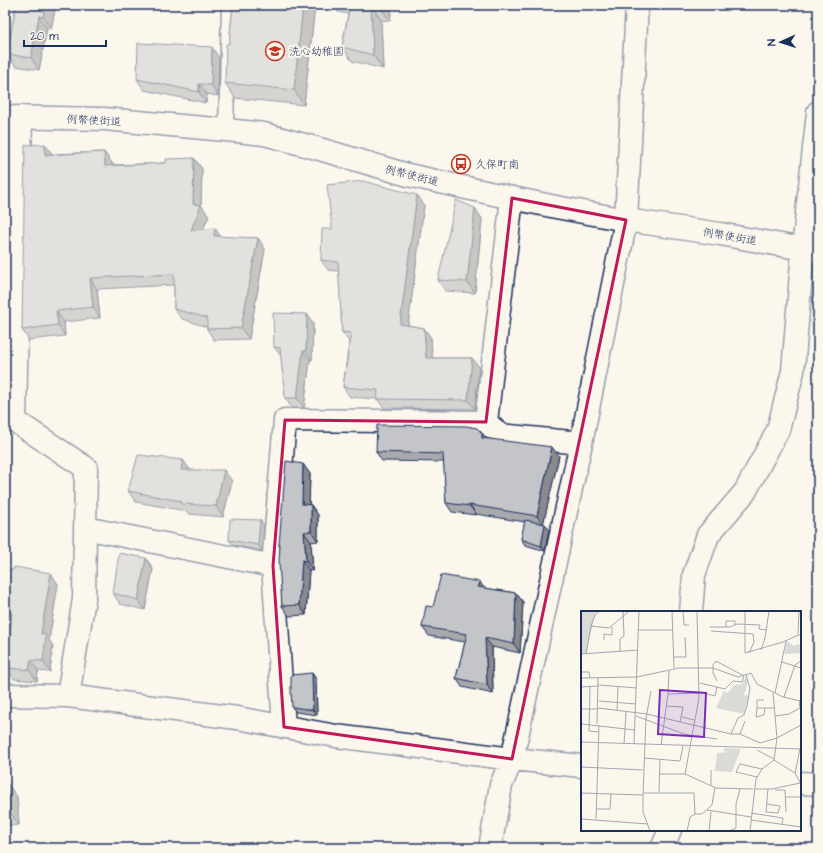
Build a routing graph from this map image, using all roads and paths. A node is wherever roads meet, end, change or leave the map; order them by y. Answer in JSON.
{"nodes":[{"id":1,"x":14,"y":5,"type":"edge"},
{"id":2,"x":229,"y":5,"type":"edge"},
{"id":3,"x":637,"y":5,"type":"edge"},
{"id":4,"x":5,"y":53,"type":"edge"},
{"id":5,"x":818,"y":112,"type":"edge"},
{"id":6,"x":13,"y":117,"type":"edge"},
{"id":7,"x":226,"y":130,"type":"junction"},
{"id":8,"x":512,"y":198,"type":"junction"},
{"id":9,"x":626,"y":220,"type":"junction"},
{"id":10,"x":811,"y":249,"type":"edge"},
{"id":11,"x":486,"y":422,"type":"junction"},
{"id":12,"x":581,"y":443,"type":"junction"},
{"id":13,"x":85,"y":528,"type":"junction"},
{"id":14,"x":273,"y":566,"type":"junction"},
{"id":15,"x":691,"y":611,"type":"edge"},
{"id":16,"x":5,"y":695,"type":"edge"},
{"id":17,"x":68,"y":696,"type":"junction"},
{"id":18,"x":284,"y":727,"type":"junction"},
{"id":19,"x":512,"y":759,"type":"junction"},
{"id":20,"x":581,"y":766,"type":"edge"},
{"id":21,"x":801,"y":783,"type":"edge"},
{"id":22,"x":818,"y":784,"type":"edge"},
{"id":23,"x":670,"y":831,"type":"edge"},
{"id":24,"x":490,"y":848,"type":"edge"},
{"id":25,"x":662,"y":848,"type":"edge"}],
"edges":[{"from":1,"to":4,"type":"street"},
{"from":2,"to":7,"type":"lane"},
{"from":3,"to":9,"type":"street"},
{"from":5,"to":10,"type":"street"},
{"from":6,"to":7,"type":"street","name":"例幣使街道"},
{"from":6,"to":13,"type":"street"},
{"from":7,"to":8,"type":"street","name":"例幣使街道"},
{"from":8,"to":9,"type":"street","name":"例幣使街道"},
{"from":8,"to":11,"type":"street"},
{"from":9,"to":10,"type":"street","name":"例幣使街道"},
{"from":9,"to":12,"type":"street"},
{"from":10,"to":15,"type":"street"},
{"from":11,"to":12,"type":"street"},
{"from":11,"to":14,"type":"street"},
{"from":12,"to":19,"type":"street"},
{"from":13,"to":14,"type":"street"},
{"from":13,"to":17,"type":"street"},
{"from":14,"to":18,"type":"street"},
{"from":16,"to":17,"type":"street"},
{"from":17,"to":18,"type":"street"},
{"from":18,"to":19,"type":"street"},
{"from":19,"to":20,"type":"street"},
{"from":19,"to":24,"type":"street"},
{"from":21,"to":22,"type":"street"},
{"from":23,"to":25,"type":"street"}]}
